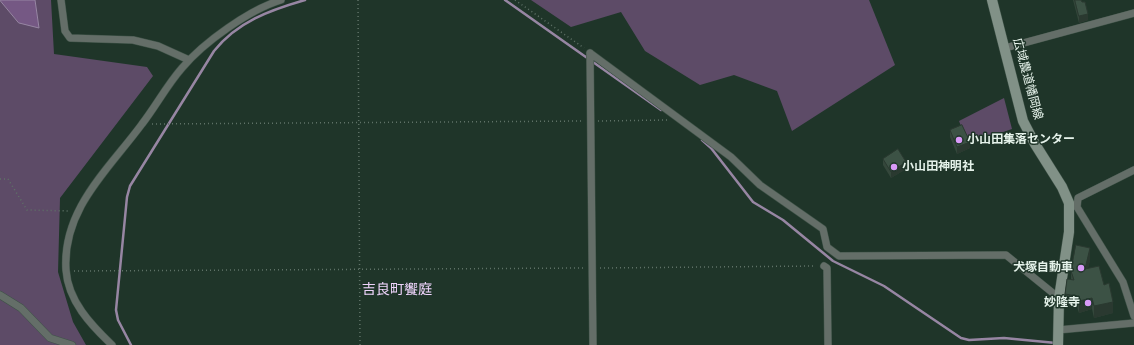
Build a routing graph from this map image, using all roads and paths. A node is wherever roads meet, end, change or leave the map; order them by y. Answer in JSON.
{"nodes":[{"id":1,"x":61,"y":0,"type":"edge"},
{"id":2,"x":281,"y":0,"type":"edge"},
{"id":3,"x":358,"y":0,"type":"edge"},
{"id":4,"x":515,"y":0,"type":"edge"},
{"id":5,"x":992,"y":0,"type":"edge"},
{"id":6,"x":1134,"y":13,"type":"edge"},
{"id":7,"x":1005,"y":48,"type":"junction"},
{"id":8,"x":590,"y":52,"type":"junction"},
{"id":9,"x":189,"y":60,"type":"junction"},
{"id":10,"x":682,"y":120,"type":"junction"},
{"id":11,"x":591,"y":121,"type":"junction"},
{"id":12,"x":359,"y":122,"type":"junction"},
{"id":13,"x":142,"y":124,"type":"junction"},
{"id":14,"x":1134,"y":170,"type":"edge"},
{"id":15,"x":0,"y":179,"type":"edge"},
{"id":16,"x":1073,"y":205,"type":"junction"},
{"id":17,"x":78,"y":211,"type":"junction"},
{"id":18,"x":824,"y":266,"type":"joint"},
{"id":19,"x":593,"y":268,"type":"junction"},
{"id":20,"x":359,"y":270,"type":"junction"},
{"id":21,"x":66,"y":271,"type":"junction"},
{"id":22,"x":0,"y":295,"type":"edge"},
{"id":23,"x":1060,"y":298,"type":"junction"},
{"id":24,"x":1134,"y":316,"type":"edge"},
{"id":25,"x":1134,"y":323,"type":"edge"},
{"id":26,"x":1058,"y":338,"type":"edge"},
{"id":27,"x":72,"y":345,"type":"edge"},
{"id":28,"x":112,"y":345,"type":"edge"},
{"id":29,"x":360,"y":345,"type":"edge"},
{"id":30,"x":593,"y":345,"type":"edge"},
{"id":31,"x":828,"y":345,"type":"edge"}],
"edges":[{"from":1,"to":9,"type":"street"},
{"from":2,"to":9,"type":"street"},
{"from":3,"to":12,"type":"path"},
{"from":4,"to":8,"type":"path"},
{"from":5,"to":7,"type":"street","name":"広域農道幡岡線"},
{"from":6,"to":7,"type":"street"},
{"from":7,"to":16,"type":"street","name":"広域農道幡岡線"},
{"from":8,"to":10,"type":"street"},
{"from":8,"to":11,"type":"street"},
{"from":9,"to":13,"type":"street"},
{"from":10,"to":11,"type":"path"},
{"from":10,"to":23,"type":"street"},
{"from":11,"to":12,"type":"path"},
{"from":11,"to":19,"type":"street"},
{"from":12,"to":13,"type":"path"},
{"from":12,"to":20,"type":"path"},
{"from":13,"to":17,"type":"street"},
{"from":14,"to":16,"type":"street"},
{"from":15,"to":17,"type":"path"},
{"from":16,"to":23,"type":"street","name":"広域農道幡岡線"},
{"from":16,"to":24,"type":"street"},
{"from":17,"to":21,"type":"street"},
{"from":18,"to":19,"type":"path"},
{"from":18,"to":31,"type":"street"},
{"from":19,"to":20,"type":"path"},
{"from":19,"to":30,"type":"street"},
{"from":20,"to":21,"type":"path"},
{"from":20,"to":29,"type":"path"},
{"from":21,"to":28,"type":"street"},
{"from":22,"to":27,"type":"street"},
{"from":23,"to":26,"type":"street","name":"広域農道幡岡線"},
{"from":25,"to":26,"type":"street"}]}
